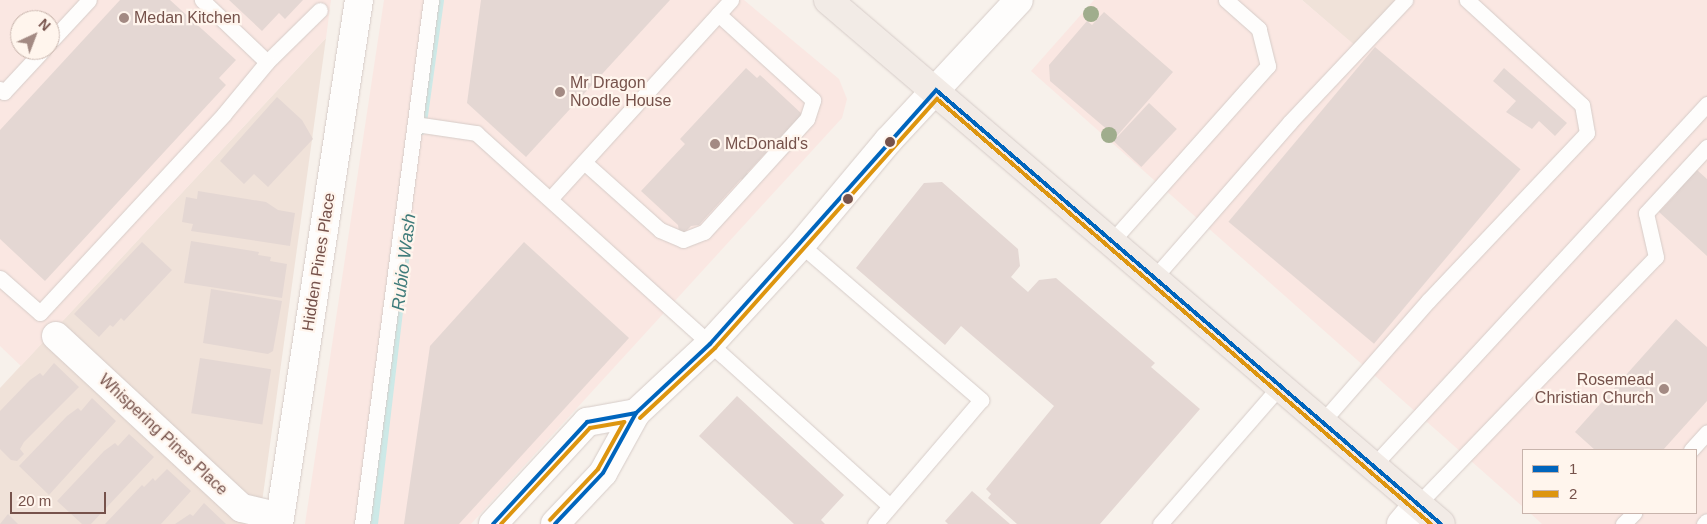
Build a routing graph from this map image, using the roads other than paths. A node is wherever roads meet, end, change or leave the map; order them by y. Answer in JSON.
{"nodes":[{"id":1,"x":89,"y":0,"type":"edge"},
{"id":2,"x":202,"y":0,"type":"edge"},
{"id":3,"x":359,"y":0,"type":"edge"},
{"id":4,"x":430,"y":0,"type":"edge"},
{"id":5,"x":731,"y":0,"type":"edge"},
{"id":6,"x":828,"y":0,"type":"edge"},
{"id":7,"x":1019,"y":0,"type":"edge"},
{"id":8,"x":1226,"y":0,"type":"edge"},
{"id":9,"x":1405,"y":0,"type":"edge"},
{"id":10,"x":1467,"y":0,"type":"edge"},
{"id":11,"x":320,"y":10,"type":"dead end"},
{"id":12,"x":718,"y":14,"type":"junction"},
{"id":13,"x":60,"y":31,"type":"edge"},
{"id":14,"x":33,"y":60,"type":"edge"},
{"id":15,"x":267,"y":62,"type":"junction"},
{"id":16,"x":936,"y":90,"type":"junction"},
{"id":17,"x":1,"y":93,"type":"edge"},
{"id":18,"x":1707,"y":104,"type":"edge"},
{"id":19,"x":414,"y":124,"type":"junction"},
{"id":20,"x":1707,"y":146,"type":"edge"},
{"id":21,"x":584,"y":162,"type":"junction"},
{"id":22,"x":550,"y":199,"type":"junction"},
{"id":23,"x":1111,"y":242,"type":"junction"},
{"id":24,"x":801,"y":246,"type":"junction"},
{"id":25,"x":0,"y":278,"type":"edge"},
{"id":26,"x":1154,"y":278,"type":"junction"},
{"id":27,"x":56,"y":336,"type":"dead end"},
{"id":28,"x":710,"y":344,"type":"junction"},
{"id":29,"x":1280,"y":386,"type":"junction"},
{"id":30,"x":636,"y":413,"type":"junction"},
{"id":31,"x":1322,"y":422,"type":"junction"},
{"id":32,"x":1707,"y":432,"type":"edge"},
{"id":33,"x":1691,"y":449,"type":"edge"},
{"id":34,"x":1373,"y":466,"type":"junction"},
{"id":35,"x":890,"y":506,"type":"junction"},
{"id":36,"x":1410,"y":514,"type":"edge"},
{"id":37,"x":1633,"y":514,"type":"edge"},
{"id":38,"x":279,"y":521,"type":"edge"},
{"id":39,"x":1707,"y":521,"type":"edge"},
{"id":40,"x":561,"y":522,"type":"edge"},
{"id":41,"x":362,"y":524,"type":"edge"},
{"id":42,"x":493,"y":524,"type":"edge"},
{"id":43,"x":875,"y":524,"type":"edge"},
{"id":44,"x":1160,"y":524,"type":"edge"},
{"id":45,"x":1441,"y":524,"type":"edge"},
{"id":46,"x":1623,"y":524,"type":"edge"},
{"id":47,"x":1704,"y":524,"type":"edge"}],
"edges":[{"from":1,"to":13,"type":"lane"},
{"from":2,"to":15,"type":"lane"},
{"from":3,"to":38,"type":"main road","name":"Hidden Pines Place"},
{"from":4,"to":19,"type":"lane"},
{"from":5,"to":12,"type":"lane"},
{"from":6,"to":16,"type":"main road"},
{"from":7,"to":16,"type":"main road"},
{"from":8,"to":23,"type":"lane"},
{"from":9,"to":26,"type":"lane"},
{"from":10,"to":31,"type":"lane"},
{"from":11,"to":15,"type":"lane"},
{"from":12,"to":21,"type":"lane"},
{"from":12,"to":21,"type":"lane"},
{"from":14,"to":17,"type":"lane"},
{"from":15,"to":25,"type":"lane"},
{"from":16,"to":23,"type":"main road"},
{"from":16,"to":24,"type":"main road"},
{"from":18,"to":34,"type":"lane"},
{"from":19,"to":22,"type":"lane"},
{"from":19,"to":41,"type":"lane"},
{"from":20,"to":36,"type":"lane"},
{"from":21,"to":22,"type":"lane"},
{"from":22,"to":28,"type":"lane"},
{"from":23,"to":26,"type":"main road"},
{"from":24,"to":28,"type":"main road"},
{"from":24,"to":35,"type":"lane"},
{"from":26,"to":29,"type":"main road"},
{"from":27,"to":38,"type":"main road","name":"Whispering Pines Place"},
{"from":28,"to":30,"type":"main road"},
{"from":28,"to":35,"type":"lane"},
{"from":29,"to":31,"type":"main road"},
{"from":29,"to":44,"type":"lane"},
{"from":30,"to":40,"type":"main road"},
{"from":30,"to":42,"type":"main road"},
{"from":31,"to":34,"type":"main road"},
{"from":32,"to":33,"type":"lane"},
{"from":34,"to":36,"type":"main road"},
{"from":35,"to":43,"type":"lane"},
{"from":36,"to":45,"type":"main road"},
{"from":37,"to":46,"type":"lane"},
{"from":39,"to":47,"type":"lane"}]}
